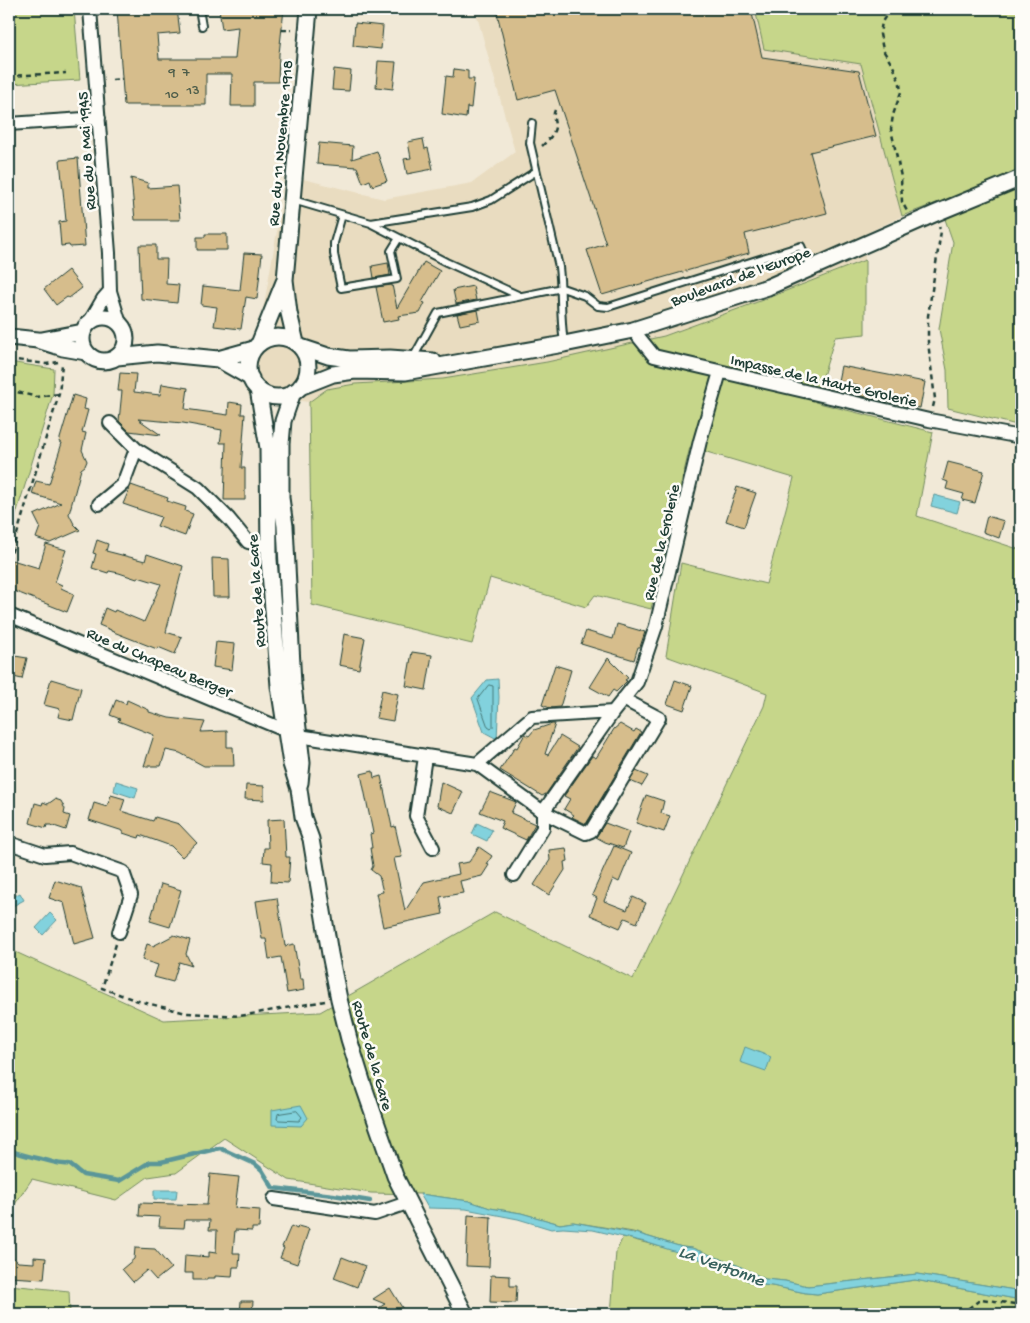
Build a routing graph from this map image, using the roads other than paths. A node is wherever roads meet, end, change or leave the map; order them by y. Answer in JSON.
{"nodes":[{"id":1,"x":90,"y":9,"type":"edge"},
{"id":2,"x":199,"y":9,"type":"edge"},
{"id":3,"x":309,"y":9,"type":"edge"},
{"id":4,"x":202,"y":26,"type":"dead end"},
{"id":5,"x":99,"y":118,"type":"junction"},
{"id":6,"x":532,"y":123,"type":"dead end"},
{"id":7,"x":9,"y":124,"type":"edge"},
{"id":8,"x":535,"y":172,"type":"junction"},
{"id":9,"x":1021,"y":178,"type":"edge"},
{"id":10,"x":291,"y":200,"type":"junction"},
{"id":11,"x":342,"y":215,"type":"junction"},
{"id":12,"x":371,"y":224,"type":"junction"},
{"id":13,"x":399,"y":238,"type":"junction"},
{"id":14,"x":811,"y":268,"type":"junction"},
{"id":15,"x":285,"y":280,"type":"junction"},
{"id":16,"x":562,"y":288,"type":"junction"},
{"id":17,"x":110,"y":292,"type":"junction"},
{"id":18,"x":521,"y":297,"type":"junction"},
{"id":19,"x":86,"y":327,"type":"junction"},
{"id":20,"x":123,"y":329,"type":"junction"},
{"id":21,"x":633,"y":330,"type":"junction"},
{"id":22,"x":9,"y":337,"type":"edge"},
{"id":23,"x":38,"y":340,"type":"junction"},
{"id":24,"x":564,"y":344,"type":"junction"},
{"id":25,"x":298,"y":345,"type":"junction"},
{"id":26,"x":256,"y":347,"type":"junction"},
{"id":27,"x":86,"y":352,"type":"junction"},
{"id":28,"x":157,"y":353,"type":"junction"},
{"id":29,"x":117,"y":357,"type":"junction"},
{"id":30,"x":218,"y":359,"type":"junction"},
{"id":31,"x":412,"y":359,"type":"junction"},
{"id":32,"x":457,"y":362,"type":"junction"},
{"id":33,"x":720,"y":372,"type":"junction"},
{"id":34,"x":255,"y":384,"type":"junction"},
{"id":35,"x":296,"y":390,"type":"junction"},
{"id":36,"x":110,"y":423,"type":"dead end"},
{"id":37,"x":1021,"y":437,"type":"edge"},
{"id":38,"x":136,"y":449,"type":"junction"},
{"id":39,"x":99,"y":504,"type":"dead end"},
{"id":40,"x":269,"y":547,"type":"junction"},
{"id":41,"x":9,"y":616,"type":"edge"},
{"id":42,"x":623,"y":699,"type":"junction"},
{"id":43,"x":613,"y":712,"type":"junction"},
{"id":44,"x":292,"y":733,"type":"junction"},
{"id":45,"x":425,"y":757,"type":"junction"},
{"id":46,"x":477,"y":764,"type":"junction"},
{"id":47,"x":543,"y":812,"type":"junction"},
{"id":48,"x":9,"y":843,"type":"edge"},
{"id":49,"x":433,"y":848,"type":"dead end"},
{"id":50,"x":514,"y":875,"type":"dead end"},
{"id":51,"x":119,"y":932,"type":"road end"},
{"id":52,"x":274,"y":1199,"type":"dead end"},
{"id":53,"x":407,"y":1204,"type":"junction"},
{"id":54,"x":465,"y":1314,"type":"edge"}],
"edges":[{"from":1,"to":5,"type":"street","name":"Rue du 8 Mai 1945"},
{"from":2,"to":4,"type":"lane"},
{"from":3,"to":10,"type":"street","name":"Rue du 11 Novembre 1918"},
{"from":5,"to":7,"type":"street"},
{"from":5,"to":17,"type":"street","name":"Rue du 8 Mai 1945"},
{"from":6,"to":8,"type":"lane"},
{"from":8,"to":12,"type":"lane"},
{"from":8,"to":16,"type":"lane"},
{"from":9,"to":14,"type":"street","name":"Boulevard de l'Europe"},
{"from":10,"to":11,"type":"lane"},
{"from":10,"to":15,"type":"street","name":"Rue du 11 Novembre 1918"},
{"from":11,"to":12,"type":"lane"},
{"from":11,"to":13,"type":"lane"},
{"from":12,"to":13,"type":"lane"},
{"from":13,"to":18,"type":"lane"},
{"from":14,"to":16,"type":"lane"},
{"from":14,"to":21,"type":"street","name":"Boulevard de l'Europe"},
{"from":15,"to":25,"type":"street","name":"Rue du 11 Novembre 1918"},
{"from":15,"to":26,"type":"street","name":"Rue du 11 Novembre 1918"},
{"from":16,"to":18,"type":"lane"},
{"from":16,"to":24,"type":"lane"},
{"from":17,"to":19,"type":"street"},
{"from":17,"to":20,"type":"street","name":"Rue du 8 Mai 1945"},
{"from":18,"to":31,"type":"lane"},
{"from":19,"to":20,"type":"street"},
{"from":19,"to":23,"type":"street"},
{"from":19,"to":27,"type":"street"},
{"from":20,"to":28,"type":"street"},
{"from":20,"to":29,"type":"street"},
{"from":21,"to":24,"type":"street","name":"Boulevard de l'Europe"},
{"from":21,"to":33,"type":"street","name":"Impasse de la Haute Grolerie"},
{"from":22,"to":23,"type":"street"},
{"from":23,"to":27,"type":"street"},
{"from":24,"to":32,"type":"street","name":"Boulevard de l'Europe"},
{"from":25,"to":26,"type":"street"},
{"from":25,"to":31,"type":"street","name":"Boulevard de l'Europe"},
{"from":25,"to":35,"type":"street"},
{"from":26,"to":30,"type":"street"},
{"from":26,"to":34,"type":"street"},
{"from":27,"to":29,"type":"street"},
{"from":28,"to":29,"type":"street"},
{"from":28,"to":30,"type":"street"},
{"from":30,"to":34,"type":"street"},
{"from":31,"to":32,"type":"street","name":"Boulevard de l'Europe"},
{"from":32,"to":35,"type":"street","name":"Boulevard de l'Europe"},
{"from":33,"to":37,"type":"street","name":"Impasse de la Haute Grolerie"},
{"from":33,"to":42,"type":"street","name":"Rue de la Grolerie"},
{"from":34,"to":35,"type":"street"},
{"from":34,"to":40,"type":"street","name":"Route de la Gare"},
{"from":35,"to":44,"type":"street","name":"Route de la Gare"},
{"from":36,"to":38,"type":"street"},
{"from":38,"to":39,"type":"street"},
{"from":38,"to":40,"type":"street"},
{"from":40,"to":44,"type":"street","name":"Route de la Gare"},
{"from":41,"to":44,"type":"street","name":"Rue du Chapeau Berger"},
{"from":42,"to":43,"type":"street","name":"Rue de la Grolerie"},
{"from":42,"to":47,"type":"street"},
{"from":43,"to":46,"type":"street"},
{"from":43,"to":47,"type":"street","name":"Rue de la Grolerie"},
{"from":44,"to":45,"type":"street"},
{"from":44,"to":53,"type":"street","name":"Route de la Gare"},
{"from":45,"to":46,"type":"street"},
{"from":45,"to":49,"type":"street"},
{"from":46,"to":47,"type":"street"},
{"from":47,"to":50,"type":"street"},
{"from":48,"to":51,"type":"street"},
{"from":52,"to":53,"type":"street"},
{"from":53,"to":54,"type":"street","name":"Route de la Gare"}]}
